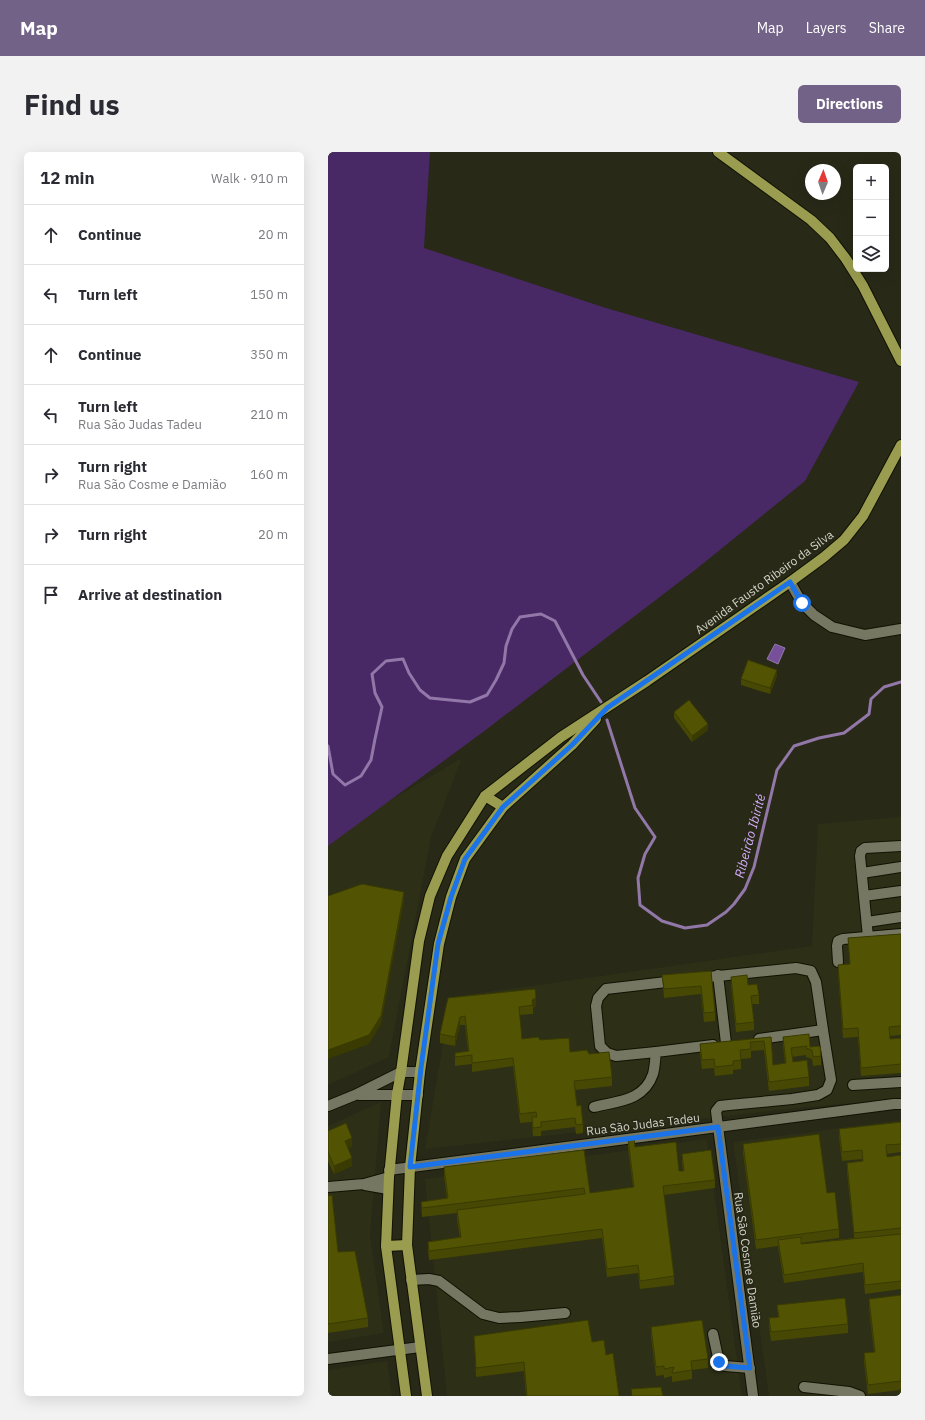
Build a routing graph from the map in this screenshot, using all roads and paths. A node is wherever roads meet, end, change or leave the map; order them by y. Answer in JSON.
{"nodes":[{"id":1,"x":724,"y":154,"type":"edge"},
{"id":2,"x":901,"y":361,"type":"edge"},
{"id":3,"x":901,"y":445,"type":"edge"},
{"id":4,"x":790,"y":582,"type":"junction"},
{"id":5,"x":901,"y":629,"type":"edge"},
{"id":6,"x":607,"y":708,"type":"junction"},
{"id":7,"x":485,"y":796,"type":"junction"},
{"id":8,"x":503,"y":807,"type":"junction"},
{"id":9,"x":901,"y":846,"type":"edge"},
{"id":10,"x":901,"y":867,"type":"edge"},
{"id":11,"x":862,"y":873,"type":"junction"},
{"id":12,"x":901,"y":891,"type":"edge"},
{"id":13,"x":864,"y":896,"type":"junction"},
{"id":14,"x":901,"y":917,"type":"edge"},
{"id":15,"x":867,"y":922,"type":"junction"},
{"id":16,"x":901,"y":934,"type":"edge"},
{"id":17,"x":868,"y":937,"type":"junction"},
{"id":18,"x":838,"y":962,"type":"dead end"},
{"id":19,"x":718,"y":975,"type":"junction"},
{"id":20,"x":823,"y":1030,"type":"junction"},
{"id":21,"x":748,"y":1040,"type":"edge"},
{"id":22,"x":656,"y":1052,"type":"junction"},
{"id":23,"x":402,"y":1072,"type":"junction"},
{"id":24,"x":420,"y":1072,"type":"junction"},
{"id":25,"x":901,"y":1082,"type":"edge"},
{"id":26,"x":853,"y":1085,"type":"dead end"},
{"id":27,"x":397,"y":1094,"type":"junction"},
{"id":28,"x":355,"y":1095,"type":"junction"},
{"id":29,"x":418,"y":1095,"type":"junction"},
{"id":30,"x":901,"y":1104,"type":"edge"},
{"id":31,"x":328,"y":1106,"type":"edge"},
{"id":32,"x":594,"y":1107,"type":"dead end"},
{"id":33,"x":718,"y":1127,"type":"junction"},
{"id":34,"x":410,"y":1167,"type":"junction"},
{"id":35,"x":389,"y":1173,"type":"junction"},
{"id":36,"x":364,"y":1184,"type":"junction"},
{"id":37,"x":328,"y":1187,"type":"edge"},
{"id":38,"x":388,"y":1188,"type":"junction"},
{"id":39,"x":407,"y":1245,"type":"junction"},
{"id":40,"x":386,"y":1246,"type":"junction"},
{"id":41,"x":411,"y":1280,"type":"junction"},
{"id":42,"x":565,"y":1313,"type":"dead end"},
{"id":43,"x":713,"y":1334,"type":"dead end"},
{"id":44,"x":420,"y":1347,"type":"junction"},
{"id":45,"x":400,"y":1349,"type":"junction"},
{"id":46,"x":328,"y":1359,"type":"edge"},
{"id":47,"x":750,"y":1368,"type":"junction"},
{"id":48,"x":804,"y":1387,"type":"dead end"},
{"id":49,"x":406,"y":1396,"type":"edge"},
{"id":50,"x":427,"y":1396,"type":"edge"},
{"id":51,"x":753,"y":1396,"type":"edge"},
{"id":52,"x":860,"y":1396,"type":"edge"}],
"edges":[{"from":1,"to":2,"type":"main road"},
{"from":3,"to":4,"type":"main road","name":"Avenida Fausto Ribeiro da Silva"},
{"from":4,"to":5,"type":"street"},
{"from":4,"to":6,"type":"main road","name":"Avenida Fausto Ribeiro da Silva"},
{"from":6,"to":7,"type":"main road"},
{"from":6,"to":8,"type":"main road"},
{"from":7,"to":8,"type":"main road"},
{"from":7,"to":23,"type":"main road"},
{"from":8,"to":24,"type":"main road"},
{"from":9,"to":11,"type":"street"},
{"from":10,"to":11,"type":"street"},
{"from":11,"to":13,"type":"street"},
{"from":12,"to":13,"type":"street"},
{"from":13,"to":15,"type":"street"},
{"from":14,"to":15,"type":"street"},
{"from":15,"to":17,"type":"street"},
{"from":16,"to":17,"type":"street"},
{"from":17,"to":18,"type":"street"},
{"from":19,"to":20,"type":"street","name":"Rua São Cosme e Damião"},
{"from":19,"to":22,"type":"street"},
{"from":19,"to":22,"type":"street"},
{"from":20,"to":21,"type":"street"},
{"from":20,"to":33,"type":"street","name":"Rua São Cosme e Damião"},
{"from":22,"to":32,"type":"street"},
{"from":23,"to":24,"type":"street"},
{"from":23,"to":27,"type":"main road"},
{"from":23,"to":28,"type":"street"},
{"from":24,"to":29,"type":"main road"},
{"from":25,"to":26,"type":"street"},
{"from":27,"to":28,"type":"street"},
{"from":27,"to":29,"type":"street"},
{"from":27,"to":35,"type":"main road"},
{"from":28,"to":31,"type":"street"},
{"from":29,"to":34,"type":"main road"},
{"from":30,"to":33,"type":"street","name":"Rua São Judas Tadeu"},
{"from":33,"to":34,"type":"street","name":"Rua São Judas Tadeu"},
{"from":33,"to":47,"type":"street","name":"Rua São Cosme e Damião"},
{"from":34,"to":35,"type":"street","name":"Rua São Judas Tadeu"},
{"from":34,"to":39,"type":"main road"},
{"from":35,"to":36,"type":"street","name":"Rua São Judas Tadeu"},
{"from":35,"to":38,"type":"main road"},
{"from":36,"to":37,"type":"street"},
{"from":36,"to":38,"type":"street"},
{"from":38,"to":40,"type":"main road"},
{"from":39,"to":40,"type":"main road"},
{"from":39,"to":41,"type":"main road"},
{"from":40,"to":45,"type":"main road"},
{"from":41,"to":42,"type":"street"},
{"from":41,"to":44,"type":"main road"},
{"from":43,"to":47,"type":"street"},
{"from":44,"to":45,"type":"street"},
{"from":44,"to":50,"type":"main road"},
{"from":45,"to":46,"type":"street"},
{"from":45,"to":49,"type":"main road"},
{"from":47,"to":51,"type":"street","name":"Rua São Cosme e Damião"},
{"from":48,"to":52,"type":"street"}]}
